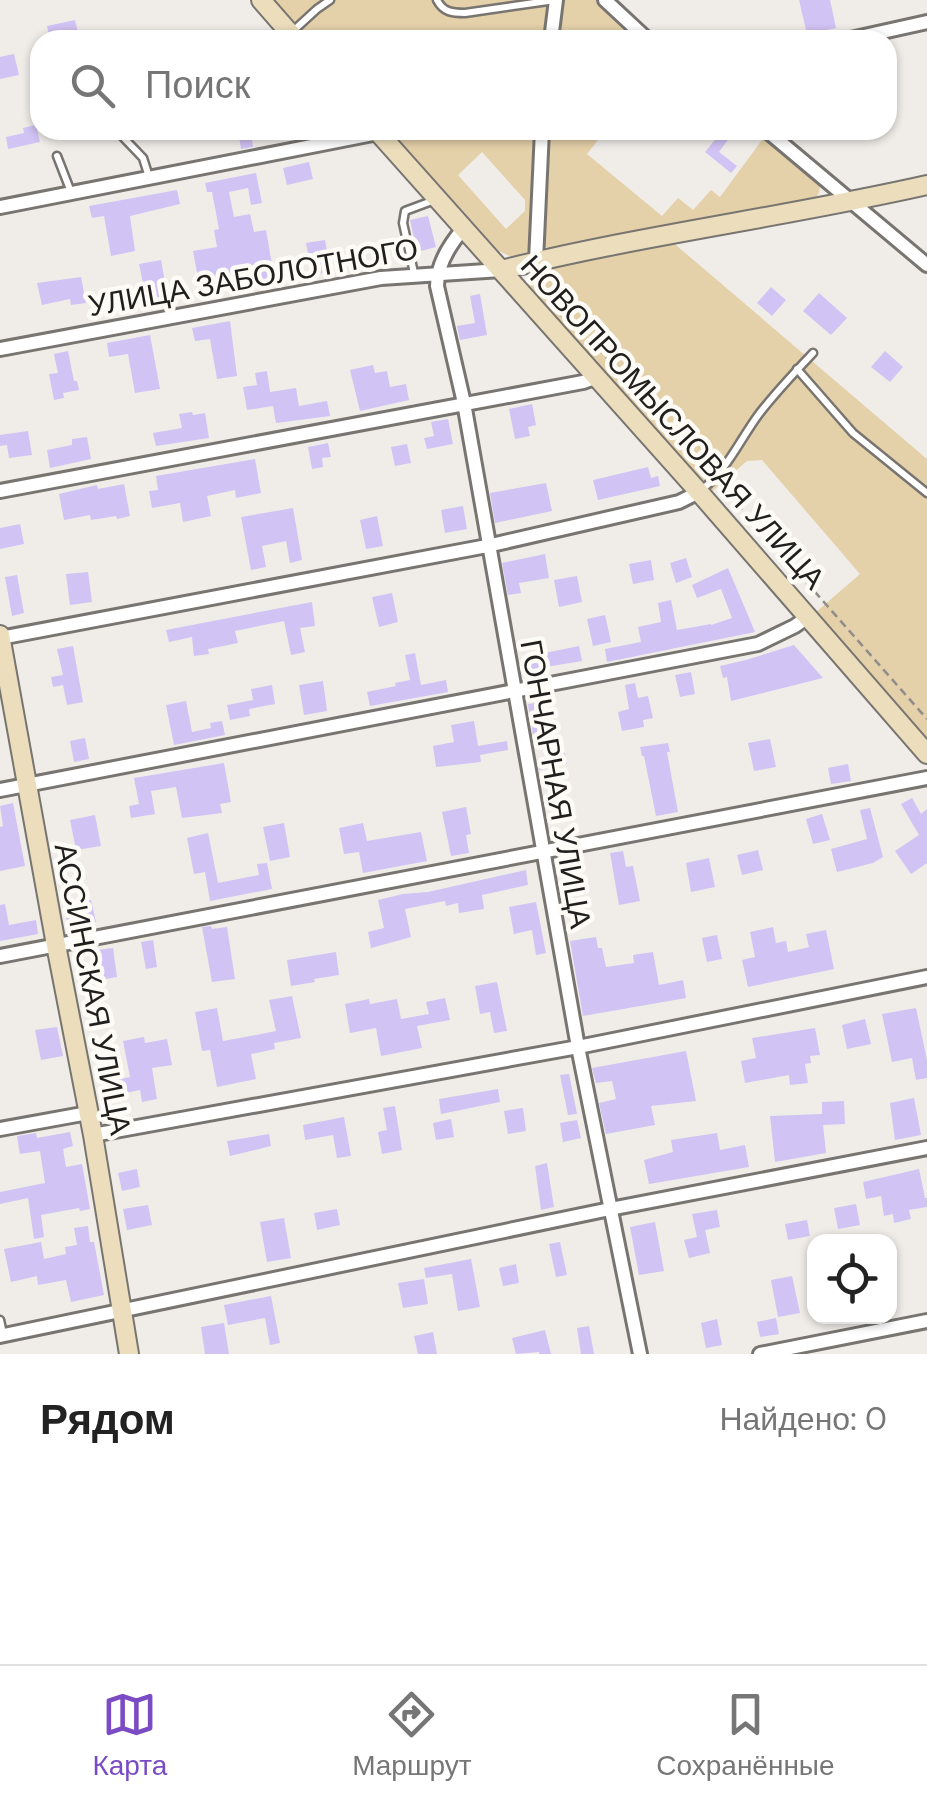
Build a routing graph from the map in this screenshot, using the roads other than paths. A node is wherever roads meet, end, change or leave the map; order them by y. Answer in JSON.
{"nodes":[{"id":1,"x":261,"y":0,"type":"edge"},
{"id":2,"x":330,"y":0,"type":"edge"},
{"id":3,"x":437,"y":0,"type":"edge"},
{"id":4,"x":556,"y":0,"type":"edge"},
{"id":5,"x":606,"y":0,"type":"edge"},
{"id":6,"x":927,"y":22,"type":"edge"},
{"id":7,"x":287,"y":30,"type":"edge"},
{"id":8,"x":299,"y":30,"type":"edge"},
{"id":9,"x":552,"y":30,"type":"edge"},
{"id":10,"x":638,"y":30,"type":"edge"},
{"id":11,"x":891,"y":30,"type":"edge"},
{"id":12,"x":126,"y":140,"type":"edge"},
{"id":13,"x":333,"y":140,"type":"edge"},
{"id":14,"x":385,"y":140,"type":"edge"},
{"id":15,"x":542,"y":140,"type":"edge"},
{"id":16,"x":778,"y":140,"type":"edge"},
{"id":17,"x":56,"y":156,"type":"dead end"},
{"id":18,"x":149,"y":178,"type":"junction"},
{"id":19,"x":927,"y":186,"type":"edge"},
{"id":20,"x":72,"y":193,"type":"junction"},
{"id":21,"x":438,"y":198,"type":"junction"},
{"id":22,"x":854,"y":202,"type":"junction"},
{"id":23,"x":0,"y":207,"type":"edge"},
{"id":24,"x":464,"y":228,"type":"junction"},
{"id":25,"x":540,"y":263,"type":"junction"},
{"id":26,"x":927,"y":264,"type":"edge"},
{"id":27,"x":500,"y":270,"type":"junction"},
{"id":28,"x":437,"y":274,"type":"junction"},
{"id":29,"x":414,"y":275,"type":"junction"},
{"id":30,"x":0,"y":349,"type":"edge"},
{"id":31,"x":812,"y":352,"type":"dead end"},
{"id":32,"x":797,"y":369,"type":"junction"},
{"id":33,"x":597,"y":377,"type":"junction"},
{"id":34,"x":464,"y":404,"type":"junction"},
{"id":35,"x":0,"y":491,"type":"edge"},
{"id":36,"x":699,"y":492,"type":"junction"},
{"id":37,"x":927,"y":493,"type":"edge"},
{"id":38,"x":487,"y":546,"type":"junction"},
{"id":39,"x":809,"y":616,"type":"junction"},
{"id":40,"x":0,"y":637,"type":"edge"},
{"id":41,"x":514,"y":692,"type":"junction"},
{"id":42,"x":927,"y":754,"type":"edge"},
{"id":43,"x":927,"y":778,"type":"edge"},
{"id":44,"x":28,"y":785,"type":"junction"},
{"id":45,"x":0,"y":790,"type":"edge"},
{"id":46,"x":544,"y":852,"type":"junction"},
{"id":47,"x":56,"y":945,"type":"junction"},
{"id":48,"x":0,"y":956,"type":"edge"},
{"id":49,"x":927,"y":978,"type":"edge"},
{"id":50,"x":578,"y":1047,"type":"junction"},
{"id":51,"x":88,"y":1113,"type":"junction"},
{"id":52,"x":0,"y":1128,"type":"edge"},
{"id":53,"x":93,"y":1135,"type":"junction"},
{"id":54,"x":927,"y":1148,"type":"edge"},
{"id":55,"x":610,"y":1210,"type":"junction"},
{"id":56,"x":123,"y":1310,"type":"junction"},
{"id":57,"x":0,"y":1320,"type":"edge"},
{"id":58,"x":927,"y":1321,"type":"edge"},
{"id":59,"x":1,"y":1336,"type":"edge"},
{"id":60,"x":129,"y":1354,"type":"edge"},
{"id":61,"x":640,"y":1354,"type":"edge"},
{"id":62,"x":760,"y":1354,"type":"edge"}],
"edges":[{"from":1,"to":7,"type":"street"},
{"from":2,"to":8,"type":"lane"},
{"from":3,"to":4,"type":"lane"},
{"from":4,"to":9,"type":"street"},
{"from":5,"to":10,"type":"street"},
{"from":6,"to":11,"type":"street"},
{"from":12,"to":18,"type":"lane"},
{"from":13,"to":18,"type":"street"},
{"from":14,"to":21,"type":"street","name":"НОВОПРОМЫСЛОВАЯ УЛИЦА"},
{"from":15,"to":25,"type":"street"},
{"from":16,"to":22,"type":"street"},
{"from":17,"to":20,"type":"lane"},
{"from":18,"to":20,"type":"street"},
{"from":19,"to":22,"type":"street","name":"УЛИЦА ЗАБОЛОТНОГО"},
{"from":20,"to":23,"type":"street"},
{"from":21,"to":24,"type":"street","name":"НОВОПРОМЫСЛОВАЯ УЛИЦА"},
{"from":21,"to":29,"type":"lane"},
{"from":22,"to":25,"type":"street","name":"УЛИЦА ЗАБОЛОТНОГО"},
{"from":22,"to":26,"type":"street"},
{"from":24,"to":27,"type":"street","name":"НОВОПРОМЫСЛОВАЯ УЛИЦА"},
{"from":24,"to":28,"type":"street"},
{"from":25,"to":27,"type":"street","name":"УЛИЦА ЗАБОЛОТНОГО"},
{"from":27,"to":28,"type":"street","name":"УЛИЦА ЗАБОЛОТНОГО"},
{"from":27,"to":33,"type":"street","name":"НОВОПРОМЫСЛОВАЯ УЛИЦА"},
{"from":28,"to":29,"type":"street","name":"УЛИЦА ЗАБОЛОТНОГО"},
{"from":28,"to":34,"type":"street","name":"ГОНЧАРНАЯ УЛИЦА"},
{"from":29,"to":30,"type":"street","name":"УЛИЦА ЗАБОЛОТНОГО"},
{"from":31,"to":32,"type":"lane"},
{"from":32,"to":36,"type":"lane"},
{"from":32,"to":37,"type":"lane"},
{"from":33,"to":34,"type":"street"},
{"from":33,"to":36,"type":"street","name":"НОВОПРОМЫСЛОВАЯ УЛИЦА"},
{"from":34,"to":35,"type":"street"},
{"from":34,"to":38,"type":"street","name":"ГОНЧАРНАЯ УЛИЦА"},
{"from":36,"to":38,"type":"street"},
{"from":36,"to":39,"type":"street","name":"НОВОПРОМЫСЛОВАЯ УЛИЦА"},
{"from":38,"to":40,"type":"street"},
{"from":38,"to":41,"type":"street","name":"ГОНЧАРНАЯ УЛИЦА"},
{"from":39,"to":41,"type":"street"},
{"from":39,"to":42,"type":"street","name":"НОВОПРОМЫСЛОВАЯ УЛИЦА"},
{"from":40,"to":44,"type":"street","name":"АССИНСКАЯ УЛИЦА"},
{"from":41,"to":44,"type":"street"},
{"from":41,"to":46,"type":"street","name":"ГОНЧАРНАЯ УЛИЦА"},
{"from":43,"to":46,"type":"street"},
{"from":44,"to":45,"type":"street"},
{"from":44,"to":47,"type":"street","name":"АССИНСКАЯ УЛИЦА"},
{"from":46,"to":47,"type":"street"},
{"from":46,"to":50,"type":"street","name":"ГОНЧАРНАЯ УЛИЦА"},
{"from":47,"to":48,"type":"street"},
{"from":47,"to":51,"type":"street","name":"АССИНСКАЯ УЛИЦА"},
{"from":49,"to":50,"type":"street"},
{"from":50,"to":53,"type":"street"},
{"from":50,"to":55,"type":"street","name":"ГОНЧАРНАЯ УЛИЦА"},
{"from":51,"to":52,"type":"street"},
{"from":51,"to":53,"type":"street","name":"АССИНСКАЯ УЛИЦА"},
{"from":53,"to":56,"type":"street","name":"АССИНСКАЯ УЛИЦА"},
{"from":54,"to":55,"type":"street"},
{"from":55,"to":56,"type":"street"},
{"from":55,"to":61,"type":"street","name":"ГОНЧАРНАЯ УЛИЦА"},
{"from":56,"to":59,"type":"street"},
{"from":56,"to":60,"type":"street","name":"АССИНСКАЯ УЛИЦА"},
{"from":57,"to":59,"type":"lane"},
{"from":58,"to":62,"type":"street"}]}
